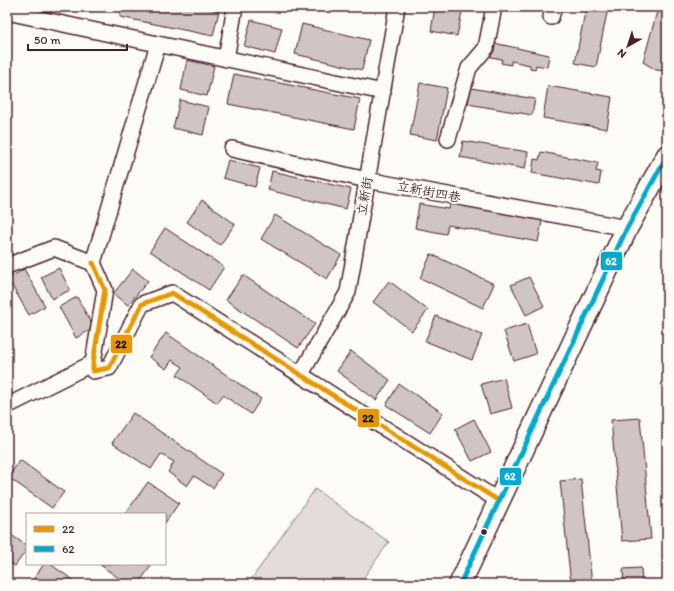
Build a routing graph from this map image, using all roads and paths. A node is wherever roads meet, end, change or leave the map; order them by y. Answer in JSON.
{"nodes":[{"id":1,"x":236,"y":7,"type":"edge"},
{"id":2,"x":397,"y":7,"type":"edge"},
{"id":3,"x":494,"y":7,"type":"edge"},
{"id":4,"x":7,"y":12,"type":"edge"},
{"id":5,"x":158,"y":44,"type":"junction"},
{"id":6,"x":226,"y":59,"type":"junction"},
{"id":7,"x":383,"y":92,"type":"junction"},
{"id":8,"x":448,"y":139,"type":"dead end"},
{"id":9,"x":232,"y":149,"type":"dead end"},
{"id":10,"x":667,"y":156,"type":"edge"},
{"id":11,"x":367,"y":180,"type":"junction"},
{"id":12,"x":627,"y":228,"type":"junction"},
{"id":13,"x":94,"y":263,"type":"junction"},
{"id":14,"x":7,"y":266,"type":"edge"},
{"id":15,"x":93,"y":362,"type":"junction"},
{"id":16,"x":301,"y":374,"type":"junction"},
{"id":17,"x":7,"y":406,"type":"edge"},
{"id":18,"x":499,"y":501,"type":"junction"},
{"id":19,"x":460,"y":584,"type":"edge"}],
"edges":[{"from":1,"to":6,"type":"street"},
{"from":2,"to":7,"type":"street","name":"立新街"},
{"from":3,"to":8,"type":"street"},
{"from":4,"to":5,"type":"street"},
{"from":5,"to":6,"type":"street"},
{"from":5,"to":13,"type":"street"},
{"from":6,"to":7,"type":"street"},
{"from":7,"to":11,"type":"street","name":"立新街"},
{"from":9,"to":11,"type":"street","name":"立新街四巷"},
{"from":10,"to":12,"type":"main road"},
{"from":11,"to":12,"type":"street","name":"立新街四巷"},
{"from":11,"to":16,"type":"street","name":"立新街"},
{"from":12,"to":18,"type":"main road"},
{"from":13,"to":14,"type":"street"},
{"from":13,"to":15,"type":"street"},
{"from":15,"to":16,"type":"street"},
{"from":15,"to":17,"type":"street"},
{"from":16,"to":18,"type":"street"},
{"from":18,"to":19,"type":"main road"}]}
